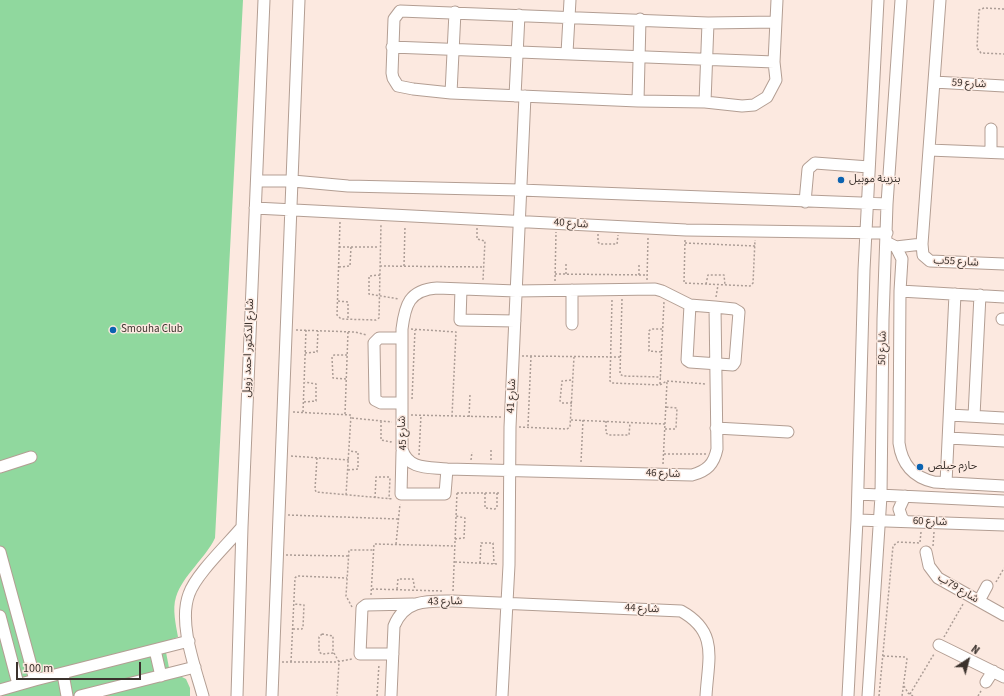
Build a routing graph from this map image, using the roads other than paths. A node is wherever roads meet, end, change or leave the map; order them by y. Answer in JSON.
{"nodes":[{"id":1,"x":264,"y":0,"type":"edge"},
{"id":2,"x":299,"y":0,"type":"edge"},
{"id":3,"x":570,"y":0,"type":"edge"},
{"id":4,"x":777,"y":0,"type":"edge"},
{"id":5,"x":878,"y":0,"type":"edge"},
{"id":6,"x":901,"y":0,"type":"edge"},
{"id":7,"x":940,"y":0,"type":"edge"},
{"id":8,"x":455,"y":12,"type":"junction"},
{"id":9,"x":519,"y":15,"type":"junction"},
{"id":10,"x":568,"y":17,"type":"junction"},
{"id":11,"x":640,"y":20,"type":"junction"},
{"id":12,"x":776,"y":22,"type":"junction"},
{"id":13,"x":708,"y":23,"type":"junction"},
{"id":14,"x":392,"y":48,"type":"junction"},
{"id":15,"x":454,"y":50,"type":"junction"},
{"id":16,"x":518,"y":53,"type":"junction"},
{"id":17,"x":566,"y":53,"type":"junction"},
{"id":18,"x":640,"y":56,"type":"junction"},
{"id":19,"x":706,"y":61,"type":"junction"},
{"id":20,"x":774,"y":62,"type":"junction"},
{"id":21,"x":934,"y":82,"type":"junction"},
{"id":22,"x":1004,"y":86,"type":"edge"},
{"id":23,"x":451,"y":93,"type":"junction"},
{"id":24,"x":520,"y":96,"type":"junction"},
{"id":25,"x":638,"y":101,"type":"junction"},
{"id":26,"x":705,"y":102,"type":"junction"},
{"id":27,"x":991,"y":129,"type":"dead end"},
{"id":28,"x":929,"y":150,"type":"junction"},
{"id":29,"x":991,"y":152,"type":"junction"},
{"id":30,"x":1004,"y":153,"type":"edge"},
{"id":31,"x":869,"y":166,"type":"junction"},
{"id":32,"x":256,"y":181,"type":"junction"},
{"id":33,"x":292,"y":181,"type":"junction"},
{"id":34,"x":520,"y":190,"type":"junction"},
{"id":35,"x":805,"y":202,"type":"junction"},
{"id":36,"x":887,"y":204,"type":"junction"},
{"id":37,"x":867,"y":205,"type":"junction"},
{"id":38,"x":255,"y":208,"type":"junction"},
{"id":39,"x":291,"y":210,"type":"junction"},
{"id":40,"x":518,"y":221,"type":"junction"},
{"id":41,"x":867,"y":233,"type":"junction"},
{"id":42,"x":890,"y":241,"type":"junction"},
{"id":43,"x":922,"y":244,"type":"junction"},
{"id":44,"x":1004,"y":264,"type":"edge"},
{"id":45,"x":461,"y":289,"type":"junction"},
{"id":46,"x":572,"y":290,"type":"junction"},
{"id":47,"x":516,"y":291,"type":"junction"},
{"id":48,"x":900,"y":291,"type":"junction"},
{"id":49,"x":955,"y":294,"type":"junction"},
{"id":50,"x":980,"y":295,"type":"junction"},
{"id":51,"x":1004,"y":297,"type":"edge"},
{"id":52,"x":690,"y":305,"type":"junction"},
{"id":53,"x":715,"y":307,"type":"junction"},
{"id":54,"x":515,"y":321,"type":"junction"},
{"id":55,"x":572,"y":324,"type":"dead end"},
{"id":56,"x":402,"y":333,"type":"junction"},
{"id":57,"x":716,"y":364,"type":"junction"},
{"id":58,"x":407,"y":402,"type":"junction"},
{"id":59,"x":950,"y":415,"type":"junction"},
{"id":60,"x":974,"y":416,"type":"junction"},
{"id":61,"x":1004,"y":418,"type":"edge"},
{"id":62,"x":716,"y":428,"type":"junction"},
{"id":63,"x":788,"y":432,"type":"dead end"},
{"id":64,"x":948,"y":438,"type":"junction"},
{"id":65,"x":1004,"y":441,"type":"edge"},
{"id":66,"x":402,"y":449,"type":"junction"},
{"id":67,"x":31,"y":457,"type":"dead end"},
{"id":68,"x":0,"y":467,"type":"edge"},
{"id":69,"x":447,"y":469,"type":"junction"},
{"id":70,"x":510,"y":469,"type":"junction"},
{"id":71,"x":946,"y":483,"type":"junction"},
{"id":72,"x":1004,"y":486,"type":"edge"},
{"id":73,"x":858,"y":494,"type":"junction"},
{"id":74,"x":881,"y":496,"type":"junction"},
{"id":75,"x":905,"y":496,"type":"junction"},
{"id":76,"x":1004,"y":501,"type":"edge"},
{"id":77,"x":857,"y":520,"type":"junction"},
{"id":78,"x":879,"y":520,"type":"junction"},
{"id":79,"x":905,"y":521,"type":"junction"},
{"id":80,"x":1004,"y":525,"type":"edge"},
{"id":81,"x":242,"y":527,"type":"junction"},
{"id":82,"x":927,"y":547,"type":"road end"},
{"id":83,"x":1,"y":557,"type":"edge"},
{"id":84,"x":987,"y":586,"type":"road end"},
{"id":85,"x":978,"y":601,"type":"junction"},
{"id":86,"x":506,"y":603,"type":"junction"},
{"id":87,"x":415,"y":604,"type":"junction"},
{"id":88,"x":1004,"y":615,"type":"edge"},
{"id":89,"x":0,"y":616,"type":"edge"},
{"id":90,"x":189,"y":641,"type":"junction"},
{"id":91,"x":939,"y":645,"type":"dead end"},
{"id":92,"x":155,"y":650,"type":"junction"},
{"id":93,"x":393,"y":654,"type":"junction"},
{"id":94,"x":195,"y":666,"type":"junction"},
{"id":95,"x":993,"y":671,"type":"junction"},
{"id":96,"x":63,"y":674,"type":"junction"},
{"id":97,"x":161,"y":676,"type":"junction"},
{"id":98,"x":1004,"y":677,"type":"edge"},
{"id":99,"x":35,"y":680,"type":"junction"},
{"id":100,"x":986,"y":682,"type":"dead end"},
{"id":101,"x":18,"y":684,"type":"junction"},
{"id":102,"x":0,"y":690,"type":"edge"},
{"id":103,"x":67,"y":696,"type":"edge"},
{"id":104,"x":80,"y":696,"type":"edge"},
{"id":105,"x":203,"y":696,"type":"edge"},
{"id":106,"x":238,"y":696,"type":"edge"},
{"id":107,"x":272,"y":696,"type":"edge"},
{"id":108,"x":391,"y":696,"type":"edge"},
{"id":109,"x":502,"y":696,"type":"edge"},
{"id":110,"x":706,"y":696,"type":"edge"},
{"id":111,"x":848,"y":696,"type":"edge"},
{"id":112,"x":868,"y":696,"type":"edge"}],
"edges":[{"from":1,"to":32,"type":"street","name":"شارع الدكتور احمد زويل"},
{"from":2,"to":33,"type":"street"},
{"from":3,"to":10,"type":"street"},
{"from":4,"to":12,"type":"street"},
{"from":5,"to":31,"type":"street","name":"شارع 50"},
{"from":6,"to":36,"type":"street","name":"شارع 50"},
{"from":7,"to":21,"type":"street"},
{"from":8,"to":9,"type":"street"},
{"from":8,"to":14,"type":"street"},
{"from":8,"to":15,"type":"street"},
{"from":9,"to":10,"type":"street"},
{"from":9,"to":16,"type":"street","name":"شارع 41"},
{"from":10,"to":11,"type":"street"},
{"from":10,"to":17,"type":"street"},
{"from":11,"to":13,"type":"street"},
{"from":11,"to":18,"type":"street"},
{"from":12,"to":13,"type":"street"},
{"from":12,"to":20,"type":"street"},
{"from":13,"to":19,"type":"street"},
{"from":14,"to":15,"type":"street"},
{"from":14,"to":23,"type":"street"},
{"from":15,"to":16,"type":"street"},
{"from":15,"to":23,"type":"street"},
{"from":16,"to":17,"type":"street"},
{"from":16,"to":24,"type":"street","name":"شارع 41"},
{"from":17,"to":18,"type":"street"},
{"from":18,"to":19,"type":"street"},
{"from":18,"to":25,"type":"street"},
{"from":19,"to":20,"type":"street"},
{"from":19,"to":26,"type":"street"},
{"from":20,"to":26,"type":"street"},
{"from":21,"to":22,"type":"street","name":"شارع 59"},
{"from":21,"to":28,"type":"street"},
{"from":23,"to":24,"type":"street"},
{"from":24,"to":25,"type":"street"},
{"from":24,"to":34,"type":"street","name":"شارع 41"},
{"from":25,"to":26,"type":"street"},
{"from":27,"to":29,"type":"street"},
{"from":28,"to":29,"type":"street"},
{"from":28,"to":43,"type":"street"},
{"from":29,"to":30,"type":"street"},
{"from":31,"to":35,"type":"street"},
{"from":31,"to":37,"type":"street","name":"شارع 50"},
{"from":32,"to":33,"type":"street"},
{"from":32,"to":38,"type":"street","name":"شارع الدكتور احمد زويل"},
{"from":33,"to":34,"type":"street"},
{"from":33,"to":39,"type":"street"},
{"from":34,"to":35,"type":"street"},
{"from":34,"to":40,"type":"street","name":"شارع 41"},
{"from":35,"to":37,"type":"street"},
{"from":36,"to":37,"type":"street"},
{"from":36,"to":42,"type":"street","name":"شارع 50"},
{"from":37,"to":41,"type":"street","name":"شارع 50"},
{"from":38,"to":39,"type":"street","name":"شارع 40"},
{"from":38,"to":81,"type":"street","name":"شارع الدكتور احمد زويل"},
{"from":39,"to":40,"type":"street","name":"شارع 40"},
{"from":39,"to":107,"type":"street"},
{"from":40,"to":41,"type":"street","name":"شارع 40"},
{"from":40,"to":47,"type":"street","name":"شارع 41"},
{"from":41,"to":42,"type":"street","name":"شارع 40"},
{"from":41,"to":73,"type":"street","name":"شارع 50"},
{"from":42,"to":43,"type":"street","name":"شارع 40"},
{"from":42,"to":48,"type":"street"},
{"from":42,"to":74,"type":"street","name":"شارع 50"},
{"from":43,"to":44,"type":"street","name":"شارع 55ب"},
{"from":45,"to":47,"type":"street"},
{"from":45,"to":54,"type":"street"},
{"from":45,"to":56,"type":"street","name":"شارع 45"},
{"from":46,"to":47,"type":"street"},
{"from":46,"to":52,"type":"street"},
{"from":46,"to":55,"type":"street"},
{"from":47,"to":54,"type":"street","name":"شارع 41"},
{"from":48,"to":49,"type":"street"},
{"from":48,"to":71,"type":"street"},
{"from":49,"to":50,"type":"street"},
{"from":49,"to":59,"type":"street"},
{"from":50,"to":51,"type":"street"},
{"from":50,"to":60,"type":"street"},
{"from":52,"to":53,"type":"street"},
{"from":52,"to":57,"type":"street"},
{"from":53,"to":57,"type":"street"},
{"from":53,"to":57,"type":"street"},
{"from":54,"to":70,"type":"street","name":"شارع 41"},
{"from":56,"to":58,"type":"street","name":"شارع 45"},
{"from":56,"to":58,"type":"street"},
{"from":57,"to":62,"type":"street"},
{"from":58,"to":66,"type":"street","name":"شارع 45"},
{"from":59,"to":60,"type":"street"},
{"from":59,"to":64,"type":"street"},
{"from":60,"to":61,"type":"street"},
{"from":62,"to":63,"type":"street"},
{"from":62,"to":70,"type":"street","name":"شارع 46"},
{"from":64,"to":65,"type":"street"},
{"from":64,"to":71,"type":"street"},
{"from":66,"to":69,"type":"street","name":"شارع 45"},
{"from":66,"to":69,"type":"street"},
{"from":67,"to":68,"type":"street"},
{"from":69,"to":70,"type":"street"},
{"from":70,"to":86,"type":"street","name":"شارع 41"},
{"from":71,"to":72,"type":"street"},
{"from":73,"to":74,"type":"street"},
{"from":73,"to":77,"type":"street","name":"شارع 50"},
{"from":74,"to":75,"type":"street"},
{"from":74,"to":78,"type":"street","name":"شارع 50"},
{"from":75,"to":76,"type":"street"},
{"from":75,"to":79,"type":"street"},
{"from":77,"to":78,"type":"street","name":"شارع 60"},
{"from":77,"to":111,"type":"street","name":"شارع 50"},
{"from":78,"to":79,"type":"street","name":"شارع 60"},
{"from":78,"to":112,"type":"street","name":"شارع 50"},
{"from":79,"to":80,"type":"street","name":"شارع 60"},
{"from":81,"to":90,"type":"street"},
{"from":81,"to":106,"type":"street","name":"شارع الدكتور احمد زويل"},
{"from":82,"to":85,"type":"street","name":"شارع 79ب"},
{"from":83,"to":99,"type":"street"},
{"from":84,"to":85,"type":"street"},
{"from":85,"to":88,"type":"street","name":"شارع 79ب"},
{"from":86,"to":87,"type":"street","name":"شارع 43"},
{"from":86,"to":109,"type":"street","name":"شارع 41"},
{"from":86,"to":110,"type":"street","name":"شارع 44"},
{"from":87,"to":93,"type":"street","name":"شارع 43"},
{"from":87,"to":93,"type":"street"},
{"from":89,"to":101,"type":"street"},
{"from":90,"to":92,"type":"street"},
{"from":90,"to":94,"type":"street"},
{"from":91,"to":95,"type":"street"},
{"from":92,"to":96,"type":"street"},
{"from":92,"to":97,"type":"street"},
{"from":93,"to":108,"type":"street","name":"شارع 43"},
{"from":94,"to":97,"type":"street"},
{"from":94,"to":105,"type":"street"},
{"from":95,"to":98,"type":"street"},
{"from":95,"to":100,"type":"street"},
{"from":96,"to":99,"type":"street"},
{"from":96,"to":103,"type":"street"},
{"from":97,"to":104,"type":"street"},
{"from":99,"to":101,"type":"street"},
{"from":101,"to":102,"type":"street"}]}
